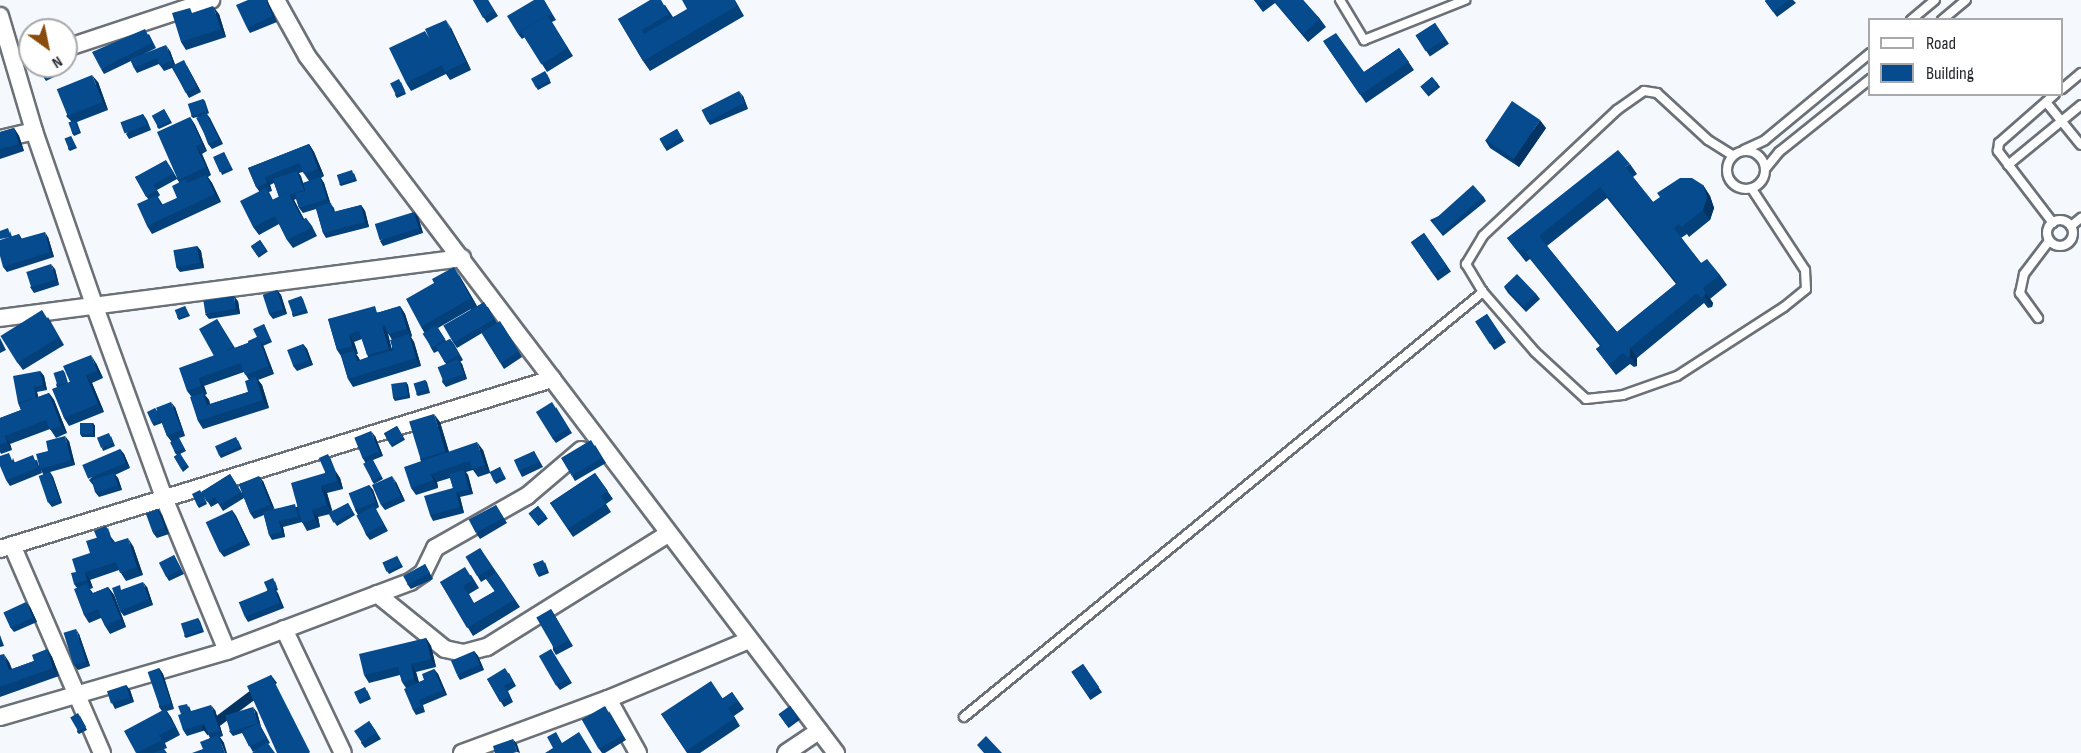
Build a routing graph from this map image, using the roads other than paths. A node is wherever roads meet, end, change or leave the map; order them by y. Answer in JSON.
{"nodes":[{"id":1,"x":211,"y":0,"type":"edge"},
{"id":2,"x":276,"y":0,"type":"edge"},
{"id":3,"x":1340,"y":0,"type":"edge"},
{"id":4,"x":1465,"y":0,"type":"edge"},
{"id":5,"x":1935,"y":0,"type":"edge"},
{"id":6,"x":1966,"y":0,"type":"edge"},
{"id":7,"x":0,"y":16,"type":"edge"},
{"id":8,"x":1913,"y":18,"type":"edge"},
{"id":9,"x":1944,"y":18,"type":"edge"},
{"id":10,"x":78,"y":44,"type":"edge"},
{"id":11,"x":18,"y":54,"type":"edge"},
{"id":12,"x":1868,"y":54,"type":"edge"},
{"id":13,"x":2081,"y":73,"type":"edge"},
{"id":14,"x":25,"y":78,"type":"edge"},
{"id":15,"x":1868,"y":81,"type":"edge"},
{"id":16,"x":2063,"y":87,"type":"edge"},
{"id":17,"x":2053,"y":96,"type":"edge"},
{"id":18,"x":2046,"y":102,"type":"junction"},
{"id":19,"x":2081,"y":105,"type":"edge"},
{"id":20,"x":2061,"y":121,"type":"junction"},
{"id":21,"x":34,"y":130,"type":"junction"},
{"id":22,"x":0,"y":139,"type":"edge"},
{"id":23,"x":2081,"y":145,"type":"edge"},
{"id":24,"x":1744,"y":150,"type":"junction"},
{"id":25,"x":1732,"y":155,"type":"junction"},
{"id":26,"x":2008,"y":165,"type":"junction"},
{"id":27,"x":1766,"y":168,"type":"junction"},
{"id":28,"x":1752,"y":189,"type":"junction"},
{"id":29,"x":2081,"y":218,"type":"edge"},
{"id":30,"x":2052,"y":223,"type":"junction"},
{"id":31,"x":2071,"y":226,"type":"junction"},
{"id":32,"x":2049,"y":241,"type":"junction"},
{"id":33,"x":462,"y":258,"type":"junction"},
{"id":34,"x":1483,"y":292,"type":"junction"},
{"id":35,"x":95,"y":307,"type":"junction"},
{"id":36,"x":0,"y":318,"type":"edge"},
{"id":37,"x":2038,"y":318,"type":"dead end"},
{"id":38,"x":552,"y":379,"type":"junction"},
{"id":39,"x":597,"y":436,"type":"junction"},
{"id":40,"x":164,"y":498,"type":"junction"},
{"id":41,"x":668,"y":534,"type":"junction"},
{"id":42,"x":6,"y":547,"type":"edge"},
{"id":43,"x":377,"y":594,"type":"junction"},
{"id":44,"x":284,"y":629,"type":"junction"},
{"id":45,"x":749,"y":640,"type":"junction"},
{"id":46,"x":227,"y":651,"type":"junction"},
{"id":47,"x":76,"y":695,"type":"junction"},
{"id":48,"x":608,"y":699,"type":"junction"},
{"id":49,"x":0,"y":717,"type":"edge"},
{"id":50,"x":964,"y":717,"type":"dead end"},
{"id":51,"x":819,"y":731,"type":"junction"},
{"id":52,"x":102,"y":753,"type":"edge"},
{"id":53,"x":343,"y":753,"type":"edge"},
{"id":54,"x":462,"y":753,"type":"edge"},
{"id":55,"x":638,"y":753,"type":"edge"},
{"id":56,"x":786,"y":753,"type":"edge"},
{"id":57,"x":836,"y":753,"type":"edge"}],
"edges":[{"from":1,"to":10,"type":"street"},
{"from":2,"to":33,"type":"street"},
{"from":3,"to":4,"type":"lane"},
{"from":5,"to":8,"type":"lane"},
{"from":6,"to":9,"type":"lane"},
{"from":7,"to":11,"type":"street"},
{"from":12,"to":24,"type":"lane"},
{"from":13,"to":16,"type":"lane"},
{"from":14,"to":21,"type":"street"},
{"from":15,"to":27,"type":"lane"},
{"from":17,"to":18,"type":"lane"},
{"from":18,"to":20,"type":"lane"},
{"from":18,"to":26,"type":"lane"},
{"from":19,"to":20,"type":"lane"},
{"from":20,"to":23,"type":"lane"},
{"from":20,"to":26,"type":"lane"},
{"from":21,"to":22,"type":"street"},
{"from":21,"to":35,"type":"street"},
{"from":24,"to":25,"type":"lane"},
{"from":24,"to":27,"type":"lane"},
{"from":25,"to":28,"type":"lane"},
{"from":25,"to":34,"type":"lane"},
{"from":26,"to":30,"type":"lane"},
{"from":27,"to":28,"type":"lane"},
{"from":28,"to":34,"type":"lane"},
{"from":29,"to":31,"type":"lane"},
{"from":30,"to":31,"type":"lane"},
{"from":30,"to":32,"type":"lane"},
{"from":31,"to":32,"type":"lane"},
{"from":32,"to":37,"type":"lane"},
{"from":33,"to":35,"type":"street"},
{"from":33,"to":38,"type":"street"},
{"from":34,"to":50,"type":"lane"},
{"from":35,"to":36,"type":"street"},
{"from":35,"to":40,"type":"street"},
{"from":38,"to":39,"type":"street"},
{"from":38,"to":40,"type":"street"},
{"from":39,"to":41,"type":"street"},
{"from":39,"to":43,"type":"street"},
{"from":40,"to":42,"type":"street"},
{"from":40,"to":46,"type":"street"},
{"from":41,"to":43,"type":"street"},
{"from":41,"to":45,"type":"street"},
{"from":42,"to":47,"type":"street"},
{"from":43,"to":44,"type":"street"},
{"from":44,"to":46,"type":"street"},
{"from":44,"to":53,"type":"street"},
{"from":45,"to":48,"type":"street"},
{"from":45,"to":51,"type":"street"},
{"from":46,"to":47,"type":"street"},
{"from":47,"to":49,"type":"street"},
{"from":47,"to":52,"type":"street"},
{"from":48,"to":54,"type":"street"},
{"from":48,"to":55,"type":"street"},
{"from":51,"to":56,"type":"street"},
{"from":51,"to":57,"type":"street"}]}
